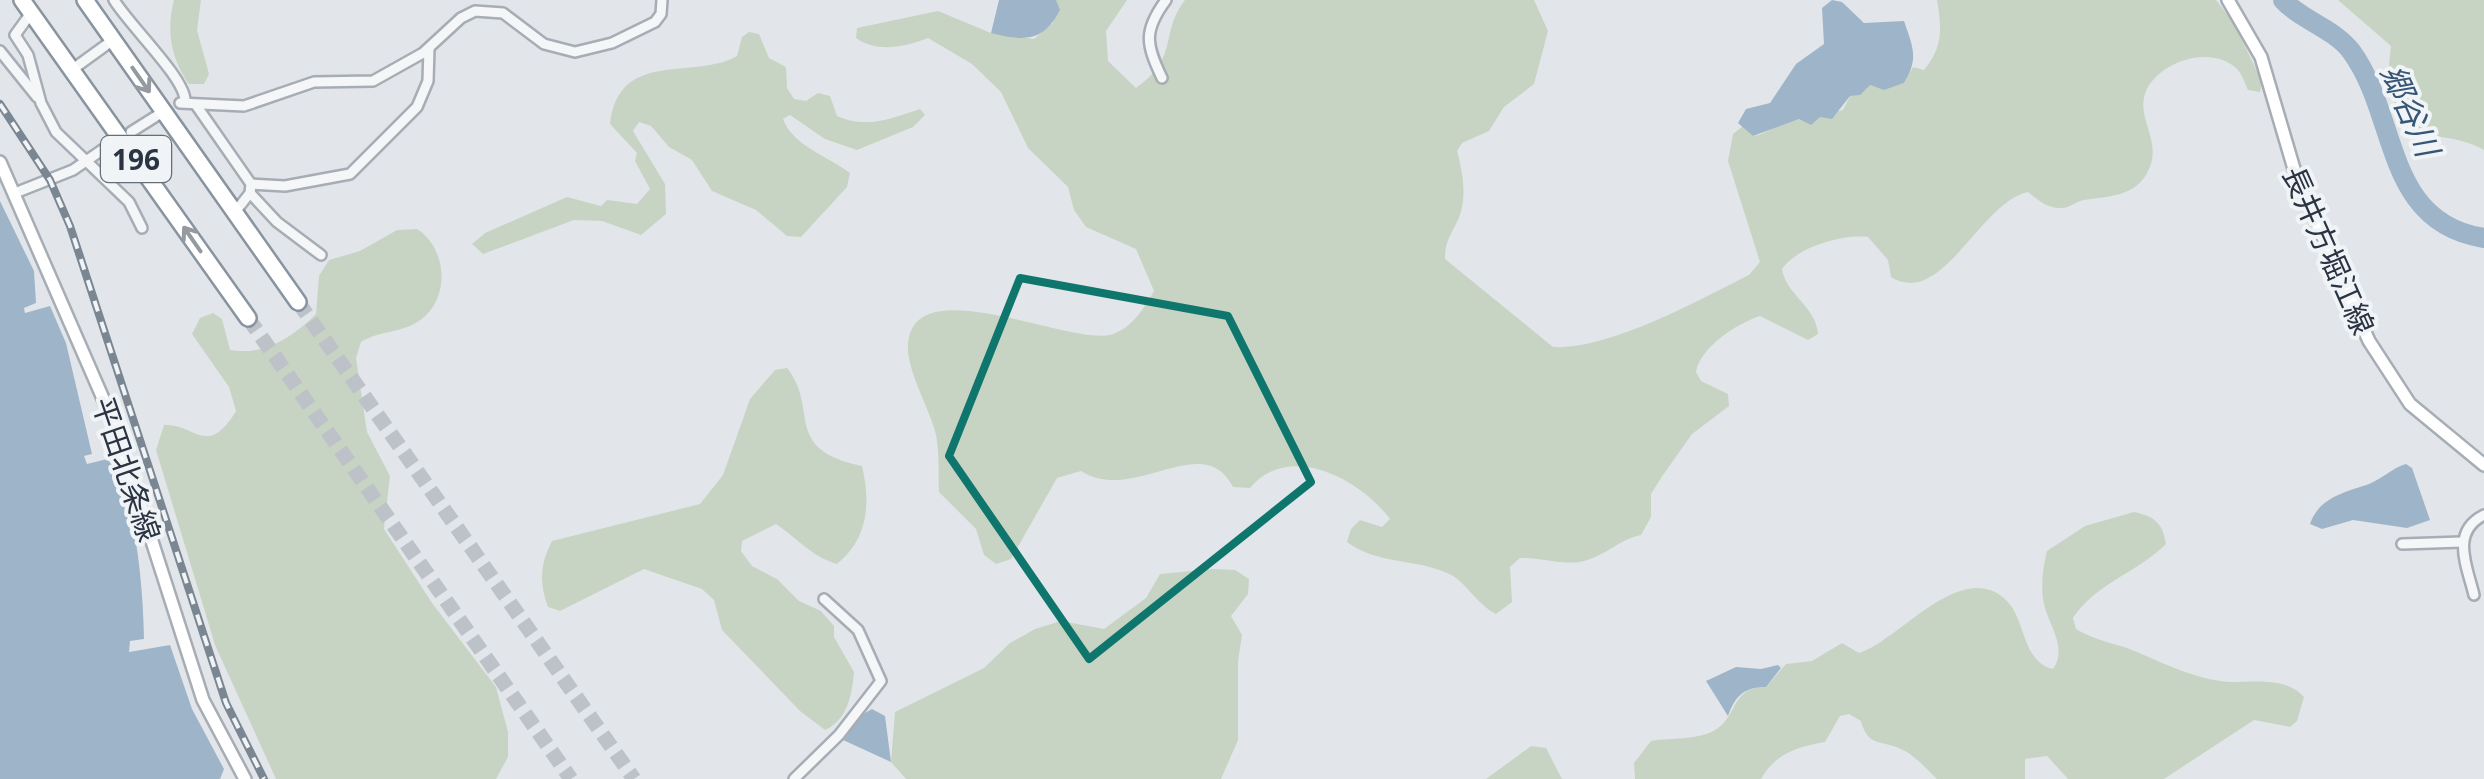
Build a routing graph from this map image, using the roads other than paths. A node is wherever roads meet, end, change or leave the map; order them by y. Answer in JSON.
{"nodes":[{"id":1,"x":85,"y":0,"type":"edge"},
{"id":2,"x":114,"y":0,"type":"edge"},
{"id":3,"x":662,"y":0,"type":"edge"},
{"id":4,"x":1166,"y":0,"type":"edge"},
{"id":5,"x":2228,"y":0,"type":"edge"},
{"id":6,"x":27,"y":6,"type":"edge"},
{"id":7,"x":113,"y":40,"type":"junction"},
{"id":8,"x":430,"y":48,"type":"junction"},
{"id":9,"x":0,"y":51,"type":"edge"},
{"id":10,"x":72,"y":69,"type":"junction"},
{"id":11,"x":1162,"y":78,"type":"dead end"},
{"id":12,"x":41,"y":103,"type":"junction"},
{"id":13,"x":196,"y":105,"type":"junction"},
{"id":14,"x":158,"y":115,"type":"dead end"},
{"id":15,"x":130,"y":132,"type":"dead end"},
{"id":16,"x":102,"y":150,"type":"dead end"},
{"id":17,"x":0,"y":162,"type":"edge"},
{"id":18,"x":84,"y":162,"type":"junction"},
{"id":19,"x":251,"y":188,"type":"junction"},
{"id":20,"x":15,"y":193,"type":"junction"},
{"id":21,"x":234,"y":212,"type":"junction"},
{"id":22,"x":142,"y":228,"type":"dead end"},
{"id":23,"x":321,"y":255,"type":"dead end"},
{"id":24,"x":298,"y":302,"type":"tunnel mouth"},
{"id":25,"x":248,"y":318,"type":"tunnel mouth"},
{"id":26,"x":2484,"y":466,"type":"edge"},
{"id":27,"x":2484,"y":515,"type":"edge"},
{"id":28,"x":2462,"y":542,"type":"junction"},
{"id":29,"x":2402,"y":544,"type":"dead end"},
{"id":30,"x":2474,"y":594,"type":"dead end"},
{"id":31,"x":824,"y":599,"type":"dead end"},
{"id":32,"x":244,"y":779,"type":"edge"},
{"id":33,"x":794,"y":779,"type":"edge"}],
"edges":[{"from":1,"to":7,"type":"highway","number":"196"},
{"from":2,"to":13,"type":"street"},
{"from":3,"to":8,"type":"street"},
{"from":4,"to":11,"type":"street"},
{"from":5,"to":26,"type":"main road","name":"長井方堀江線"},
{"from":6,"to":10,"type":"highway","number":"196"},
{"from":6,"to":12,"type":"street"},
{"from":7,"to":10,"type":"street"},
{"from":7,"to":21,"type":"highway","number":"196","one_way":true},
{"from":8,"to":13,"type":"street"},
{"from":8,"to":19,"type":"street"},
{"from":9,"to":12,"type":"street"},
{"from":25,"to":10,"type":"highway","number":"196","one_way":true},
{"from":12,"to":18,"type":"street"},
{"from":13,"to":19,"type":"street"},
{"from":14,"to":15,"type":"street"},
{"from":16,"to":18,"type":"street"},
{"from":17,"to":20,"type":"main road","name":"平田北条線"},
{"from":18,"to":20,"type":"street"},
{"from":18,"to":22,"type":"street"},
{"from":19,"to":21,"type":"street"},
{"from":19,"to":23,"type":"street"},
{"from":20,"to":32,"type":"main road","name":"平田北条線"},
{"from":21,"to":24,"type":"highway","number":"196"},
{"from":27,"to":28,"type":"street"},
{"from":28,"to":29,"type":"street"},
{"from":28,"to":30,"type":"street"},
{"from":31,"to":33,"type":"street"}]}
